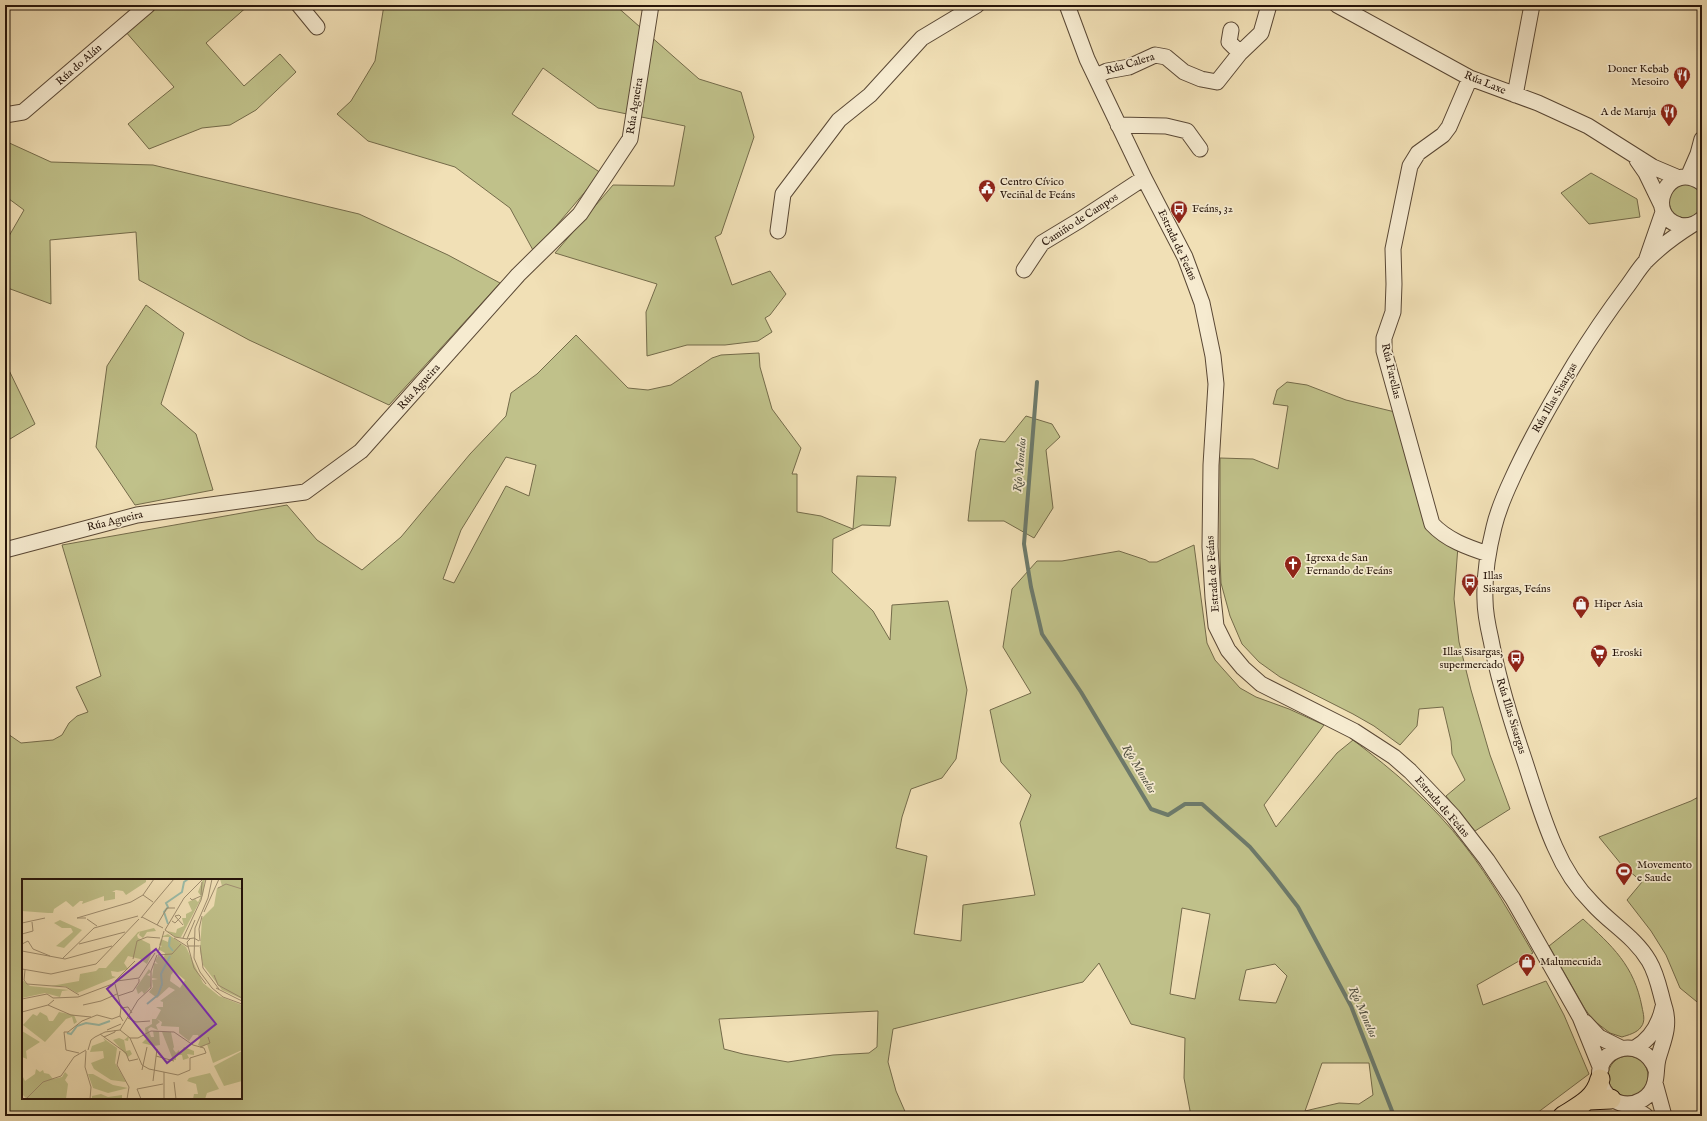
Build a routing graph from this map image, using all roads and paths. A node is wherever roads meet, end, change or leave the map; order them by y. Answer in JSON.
{"nodes":[{"id":1,"x":148,"y":5,"type":"edge"},
{"id":2,"x":299,"y":5,"type":"edge"},
{"id":3,"x":651,"y":5,"type":"edge"},
{"id":4,"x":977,"y":5,"type":"edge"},
{"id":5,"x":1067,"y":5,"type":"edge"},
{"id":6,"x":1269,"y":5,"type":"edge"},
{"id":7,"x":1337,"y":5,"type":"edge"},
{"id":8,"x":1532,"y":5,"type":"edge"},
{"id":9,"x":317,"y":27,"type":"dead end"},
{"id":10,"x":1231,"y":30,"type":"dead end"},
{"id":11,"x":1240,"y":54,"type":"junction"},
{"id":12,"x":1096,"y":76,"type":"junction"},
{"id":13,"x":1470,"y":78,"type":"junction"},
{"id":14,"x":1515,"y":95,"type":"junction"},
{"id":15,"x":5,"y":115,"type":"edge"},
{"id":16,"x":1118,"y":125,"type":"junction"},
{"id":17,"x":1702,"y":139,"type":"edge"},
{"id":18,"x":1200,"y":149,"type":"dead end"},
{"id":19,"x":1634,"y":156,"type":"junction"},
{"id":20,"x":1684,"y":177,"type":"junction"},
{"id":21,"x":1144,"y":178,"type":"junction"},
{"id":22,"x":1702,"y":183,"type":"edge"},
{"id":23,"x":1662,"y":208,"type":"junction"},
{"id":24,"x":1698,"y":224,"type":"edge"},
{"id":25,"x":778,"y":231,"type":"dead end"},
{"id":26,"x":1646,"y":261,"type":"junction"},
{"id":27,"x":1024,"y":270,"type":"dead end"},
{"id":28,"x":5,"y":550,"type":"edge"},
{"id":29,"x":1488,"y":554,"type":"junction"},
{"id":30,"x":1664,"y":1004,"type":"junction"},
{"id":31,"x":1580,"y":1017,"type":"junction"},
{"id":32,"x":1628,"y":1048,"type":"junction"},
{"id":33,"x":1600,"y":1074,"type":"junction"},
{"id":34,"x":1655,"y":1077,"type":"junction"},
{"id":35,"x":1588,"y":1100,"type":"junction"},
{"id":36,"x":1620,"y":1101,"type":"junction"},
{"id":37,"x":1563,"y":1116,"type":"edge"},
{"id":38,"x":1646,"y":1116,"type":"edge"},
{"id":39,"x":1664,"y":1116,"type":"edge"}],
"edges":[{"from":1,"to":15,"type":"street","name":"Rúa do Alán"},
{"from":2,"to":9,"type":"street"},
{"from":3,"to":28,"type":"street","name":"Rúa Agueira"},
{"from":4,"to":25,"type":"street"},
{"from":5,"to":12,"type":"street","name":"Estrada de Feáns"},
{"from":6,"to":11,"type":"street","name":"Rúa Calera"},
{"from":7,"to":13,"type":"street","name":"Rúa Laxe"},
{"from":8,"to":14,"type":"street"},
{"from":10,"to":11,"type":"street"},
{"from":11,"to":12,"type":"street","name":"Rúa Calera"},
{"from":12,"to":16,"type":"street","name":"Estrada de Feáns"},
{"from":13,"to":14,"type":"street","name":"Rúa Laxe"},
{"from":13,"to":29,"type":"street","name":"Rúa Farellas"},
{"from":14,"to":19,"type":"street","name":"Rúa Laxe"},
{"from":16,"to":18,"type":"street"},
{"from":16,"to":21,"type":"street","name":"Estrada de Feáns"},
{"from":17,"to":20,"type":"street"},
{"from":19,"to":20,"type":"street","name":"Rúa Laxe"},
{"from":19,"to":23,"type":"street","name":"Rúa Laxe"},
{"from":20,"to":22,"type":"street","name":"Rúa Laxe"},
{"from":20,"to":23,"type":"street","name":"Rúa Illas Sisargas"},
{"from":21,"to":27,"type":"street","name":"Camiño de Campos"},
{"from":21,"to":31,"type":"street","name":"Estrada de Feáns"},
{"from":23,"to":24,"type":"street"},
{"from":23,"to":26,"type":"street","name":"Rúa Illas Sisargas"},
{"from":24,"to":26,"type":"street","name":"Rúa Illas Sisargas"},
{"from":26,"to":29,"type":"street","name":"Rúa Illas Sisargas"},
{"from":29,"to":30,"type":"street","name":"Rúa Illas Sisargas"},
{"from":30,"to":32,"type":"street"},
{"from":30,"to":34,"type":"street","name":"Rúa Illas Sisargas"},
{"from":31,"to":32,"type":"street","name":"Estrada de Feáns"},
{"from":31,"to":33,"type":"street","name":"Estrada de Feáns"},
{"from":32,"to":33,"type":"street"},
{"from":32,"to":34,"type":"street","name":"Estrada de Feáns"},
{"from":33,"to":35,"type":"main road"},
{"from":33,"to":36,"type":"street","name":"Estrada de Feáns"},
{"from":34,"to":36,"type":"street"},
{"from":34,"to":39,"type":"street"},
{"from":35,"to":36,"type":"main road"},
{"from":35,"to":37,"type":"main road"},
{"from":36,"to":38,"type":"street"}]}
